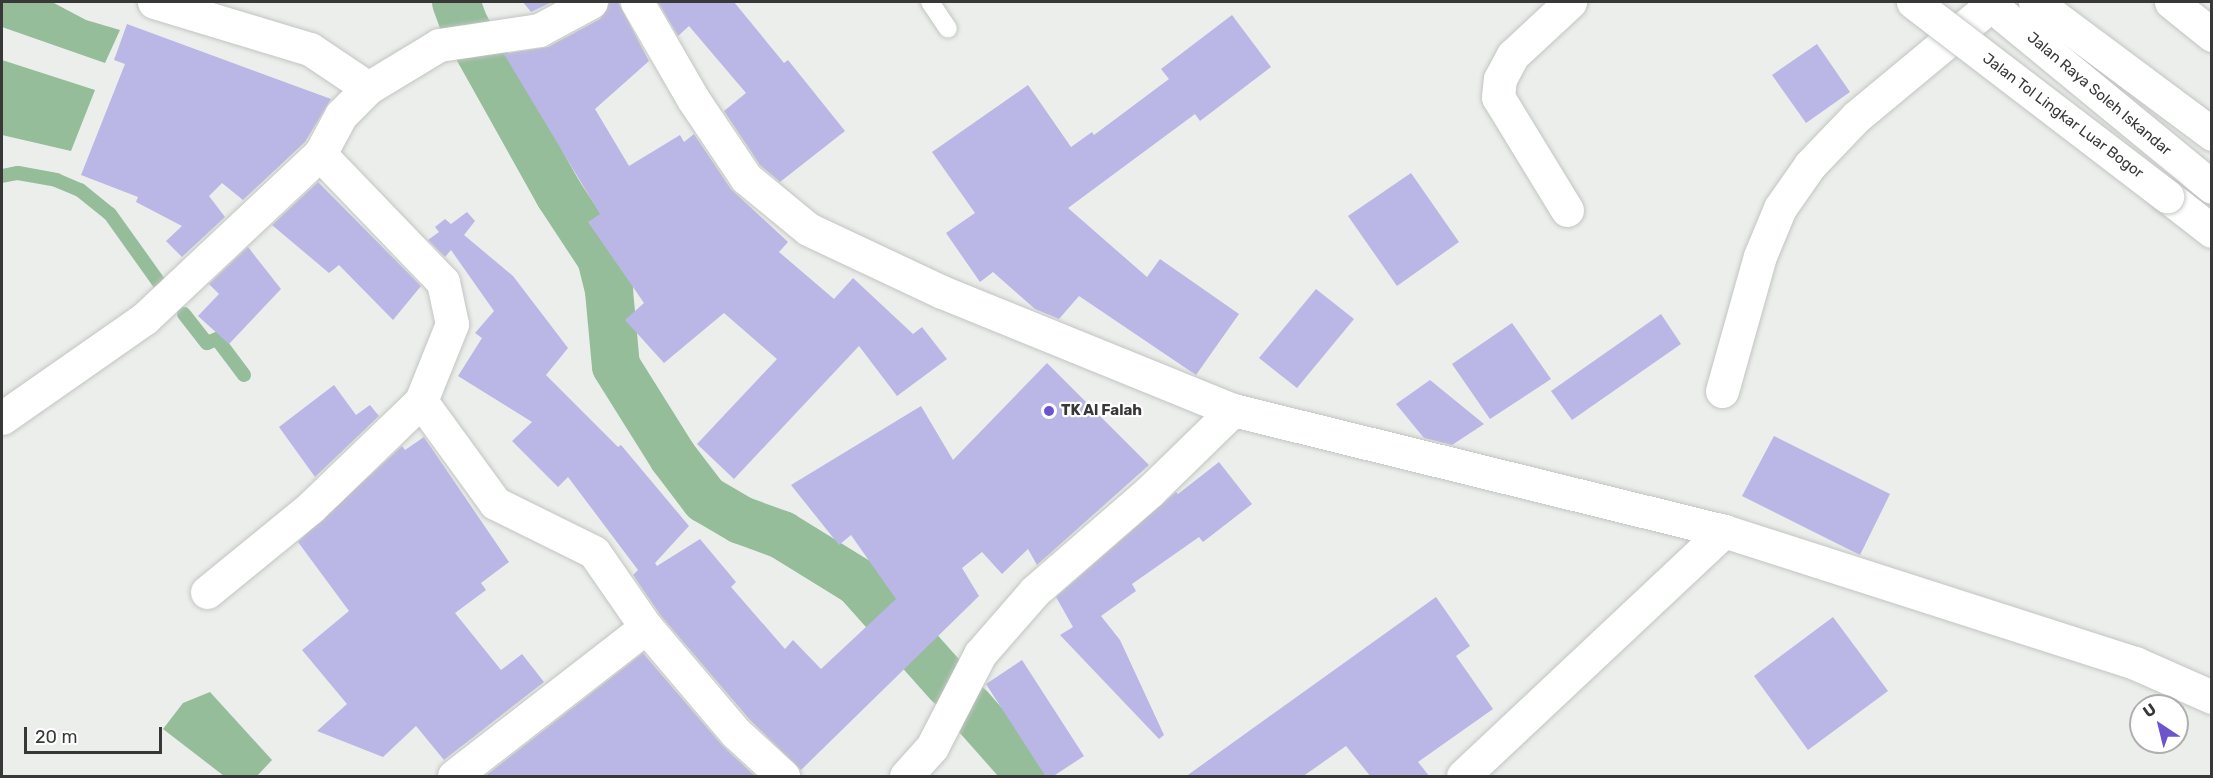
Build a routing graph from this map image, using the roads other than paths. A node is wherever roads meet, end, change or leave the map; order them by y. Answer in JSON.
{"nodes":[{"id":1,"x":154,"y":2,"type":"edge"},
{"id":2,"x":591,"y":2,"type":"edge"},
{"id":3,"x":638,"y":2,"type":"edge"},
{"id":4,"x":930,"y":2,"type":"edge"},
{"id":5,"x":1570,"y":2,"type":"edge"},
{"id":6,"x":1913,"y":2,"type":"edge"},
{"id":7,"x":2034,"y":2,"type":"edge"},
{"id":8,"x":2171,"y":2,"type":"edge"},
{"id":9,"x":1989,"y":3,"type":"edge"},
{"id":10,"x":948,"y":29,"type":"dead end"},
{"id":11,"x":2211,"y":35,"type":"edge"},
{"id":12,"x":368,"y":88,"type":"junction"},
{"id":13,"x":2211,"y":134,"type":"edge"},
{"id":14,"x":320,"y":154,"type":"junction"},
{"id":15,"x":2211,"y":187,"type":"edge"},
{"id":16,"x":1567,"y":210,"type":"dead end"},
{"id":17,"x":2211,"y":231,"type":"edge"},
{"id":18,"x":1722,"y":391,"type":"dead end"},
{"id":19,"x":421,"y":401,"type":"junction"},
{"id":20,"x":1233,"y":410,"type":"junction"},
{"id":21,"x":2,"y":418,"type":"edge"},
{"id":22,"x":1724,"y":531,"type":"junction"},
{"id":23,"x":207,"y":592,"type":"dead end"},
{"id":24,"x":646,"y":627,"type":"junction"},
{"id":25,"x":2211,"y":697,"type":"edge"},
{"id":26,"x":454,"y":777,"type":"edge"},
{"id":27,"x":783,"y":777,"type":"edge"},
{"id":28,"x":906,"y":777,"type":"edge"},
{"id":29,"x":1462,"y":777,"type":"edge"}],
"edges":[{"from":1,"to":12,"type":"main road"},
{"from":2,"to":12,"type":"main road"},
{"from":3,"to":20,"type":"main road"},
{"from":4,"to":10,"type":"lane"},
{"from":5,"to":16,"type":"main road"},
{"from":6,"to":17,"type":"main road","name":"Jalan Tol Lingkar Luar Bogor","bridge":true},
{"from":7,"to":13,"type":"main road"},
{"from":8,"to":11,"type":"main road"},
{"from":9,"to":15,"type":"main road","name":"Jalan Raya Soleh Iskandar"},
{"from":9,"to":18,"type":"main road"},
{"from":12,"to":14,"type":"main road"},
{"from":14,"to":19,"type":"main road"},
{"from":14,"to":21,"type":"main road"},
{"from":19,"to":23,"type":"main road"},
{"from":19,"to":24,"type":"main road"},
{"from":20,"to":22,"type":"main road"},
{"from":20,"to":28,"type":"main road"},
{"from":22,"to":25,"type":"main road"},
{"from":22,"to":29,"type":"main road"},
{"from":24,"to":26,"type":"main road"},
{"from":24,"to":27,"type":"main road"}]}
